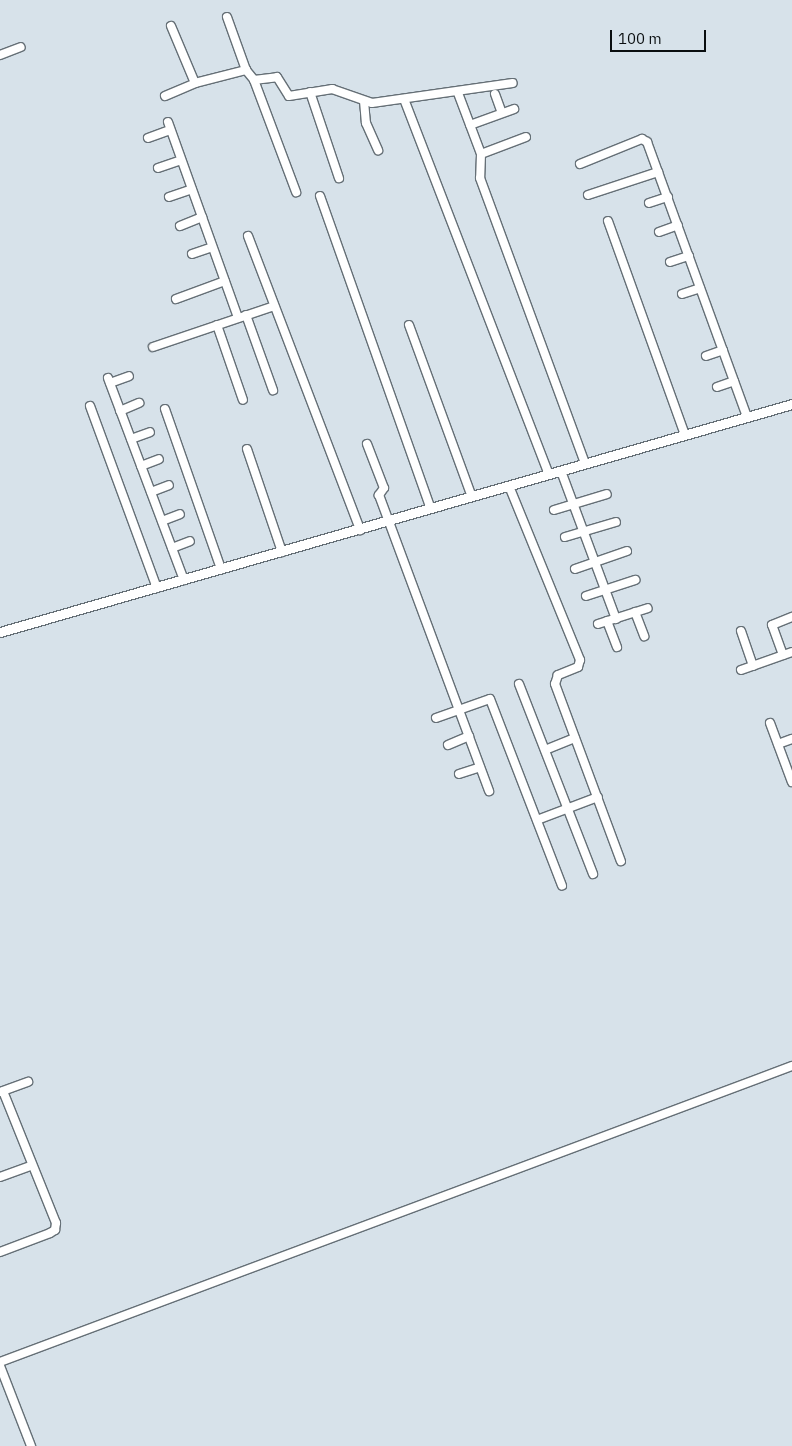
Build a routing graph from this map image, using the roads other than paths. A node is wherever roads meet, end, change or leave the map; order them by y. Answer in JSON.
{"nodes":[{"id":1,"x":227,"y":17,"type":"dead end"},
{"id":2,"x":171,"y":26,"type":"dead end"},
{"id":3,"x":21,"y":47,"type":"dead end"},
{"id":4,"x":0,"y":55,"type":"edge"},
{"id":5,"x":246,"y":70,"type":"junction"},
{"id":6,"x":254,"y":80,"type":"junction"},
{"id":7,"x":195,"y":83,"type":"junction"},
{"id":8,"x":513,"y":83,"type":"dead end"},
{"id":9,"x":310,"y":92,"type":"junction"},
{"id":10,"x":458,"y":93,"type":"junction"},
{"id":11,"x":495,"y":94,"type":"dead end"},
{"id":12,"x":165,"y":96,"type":"dead end"},
{"id":13,"x":404,"y":99,"type":"junction"},
{"id":14,"x":364,"y":101,"type":"junction"},
{"id":15,"x":514,"y":109,"type":"dead end"},
{"id":16,"x":502,"y":113,"type":"junction"},
{"id":17,"x":168,"y":122,"type":"dead end"},
{"id":18,"x":470,"y":125,"type":"junction"},
{"id":19,"x":170,"y":130,"type":"junction"},
{"id":20,"x":526,"y":137,"type":"dead end"},
{"id":21,"x":148,"y":138,"type":"dead end"},
{"id":22,"x":378,"y":150,"type":"dead end"},
{"id":23,"x":481,"y":154,"type":"junction"},
{"id":24,"x":181,"y":160,"type":"junction"},
{"id":25,"x":580,"y":164,"type":"dead end"},
{"id":26,"x":158,"y":168,"type":"dead end"},
{"id":27,"x":658,"y":172,"type":"junction"},
{"id":28,"x":339,"y":178,"type":"dead end"},
{"id":29,"x":192,"y":189,"type":"junction"},
{"id":30,"x":296,"y":192,"type":"dead end"},
{"id":31,"x":588,"y":195,"type":"dead end"},
{"id":32,"x":320,"y":196,"type":"dead end"},
{"id":33,"x":169,"y":197,"type":"dead end"},
{"id":34,"x":668,"y":197,"type":"junction"},
{"id":35,"x":649,"y":203,"type":"dead end"},
{"id":36,"x":202,"y":217,"type":"junction"},
{"id":37,"x":608,"y":220,"type":"dead end"},
{"id":38,"x":678,"y":225,"type":"junction"},
{"id":39,"x":180,"y":226,"type":"dead end"},
{"id":40,"x":659,"y":232,"type":"dead end"},
{"id":41,"x":248,"y":236,"type":"dead end"},
{"id":42,"x":212,"y":247,"type":"junction"},
{"id":43,"x":192,"y":254,"type":"dead end"},
{"id":44,"x":689,"y":256,"type":"junction"},
{"id":45,"x":670,"y":262,"type":"dead end"},
{"id":46,"x":225,"y":281,"type":"junction"},
{"id":47,"x":700,"y":288,"type":"junction"},
{"id":48,"x":682,"y":294,"type":"dead end"},
{"id":49,"x":176,"y":299,"type":"dead end"},
{"id":50,"x":274,"y":306,"type":"junction"},
{"id":51,"x":246,"y":315,"type":"junction"},
{"id":52,"x":238,"y":318,"type":"junction"},
{"id":53,"x":217,"y":325,"type":"junction"},
{"id":54,"x":409,"y":325,"type":"dead end"},
{"id":55,"x":153,"y":347,"type":"dead end"},
{"id":56,"x":723,"y":350,"type":"junction"},
{"id":57,"x":706,"y":356,"type":"dead end"},
{"id":58,"x":129,"y":376,"type":"dead end"},
{"id":59,"x":734,"y":381,"type":"junction"},
{"id":60,"x":717,"y":387,"type":"dead end"},
{"id":61,"x":273,"y":390,"type":"dead end"},
{"id":62,"x":243,"y":400,"type":"dead end"},
{"id":63,"x":139,"y":404,"type":"dead end"},
{"id":64,"x":792,"y":404,"type":"edge"},
{"id":65,"x":90,"y":406,"type":"dead end"},
{"id":66,"x":165,"y":409,"type":"dead end"},
{"id":67,"x":120,"y":411,"type":"junction"},
{"id":68,"x":747,"y":417,"type":"junction"},
{"id":69,"x":150,"y":432,"type":"dead end"},
{"id":70,"x":685,"y":435,"type":"junction"},
{"id":71,"x":131,"y":439,"type":"junction"},
{"id":72,"x":367,"y":444,"type":"dead end"},
{"id":73,"x":246,"y":449,"type":"dead end"},
{"id":74,"x":160,"y":459,"type":"dead end"},
{"id":75,"x":585,"y":464,"type":"junction"},
{"id":76,"x":141,"y":466,"type":"junction"},
{"id":77,"x":561,"y":471,"type":"junction"},
{"id":78,"x":549,"y":475,"type":"junction"},
{"id":79,"x":169,"y":485,"type":"dead end"},
{"id":80,"x":509,"y":486,"type":"junction"},
{"id":81,"x":151,"y":492,"type":"junction"},
{"id":82,"x":607,"y":494,"type":"dead end"},
{"id":83,"x":472,"y":497,"type":"junction"},
{"id":84,"x":573,"y":504,"type":"junction"},
{"id":85,"x":431,"y":509,"type":"junction"},
{"id":86,"x":554,"y":510,"type":"dead end"},
{"id":87,"x":180,"y":514,"type":"dead end"},
{"id":88,"x":162,"y":521,"type":"junction"},
{"id":89,"x":389,"y":522,"type":"junction"},
{"id":90,"x":616,"y":522,"type":"dead end"},
{"id":91,"x":360,"y":530,"type":"junction"},
{"id":92,"x":584,"y":532,"type":"junction"},
{"id":93,"x":565,"y":537,"type":"dead end"},
{"id":94,"x":190,"y":541,"type":"dead end"},
{"id":95,"x":172,"y":548,"type":"junction"},
{"id":96,"x":627,"y":551,"type":"dead end"},
{"id":97,"x":282,"y":552,"type":"junction"},
{"id":98,"x":595,"y":562,"type":"junction"},
{"id":99,"x":221,"y":569,"type":"junction"},
{"id":100,"x":575,"y":569,"type":"dead end"},
{"id":101,"x":184,"y":580,"type":"junction"},
{"id":102,"x":635,"y":580,"type":"dead end"},
{"id":103,"x":157,"y":588,"type":"junction"},
{"id":104,"x":605,"y":590,"type":"junction"},
{"id":105,"x":586,"y":596,"type":"dead end"},
{"id":106,"x":648,"y":608,"type":"dead end"},
{"id":107,"x":635,"y":612,"type":"junction"},
{"id":108,"x":792,"y":617,"type":"edge"},
{"id":109,"x":616,"y":618,"type":"junction"},
{"id":110,"x":607,"y":621,"type":"junction"},
{"id":111,"x":598,"y":624,"type":"dead end"},
{"id":112,"x":741,"y":631,"type":"dead end"},
{"id":113,"x":0,"y":632,"type":"edge"},
{"id":114,"x":644,"y":636,"type":"dead end"},
{"id":115,"x":617,"y":647,"type":"dead end"},
{"id":116,"x":792,"y":652,"type":"edge"},
{"id":117,"x":783,"y":655,"type":"junction"},
{"id":118,"x":753,"y":666,"type":"junction"},
{"id":119,"x":741,"y":670,"type":"dead end"},
{"id":120,"x":519,"y":684,"type":"dead end"},
{"id":121,"x":459,"y":709,"type":"junction"},
{"id":122,"x":436,"y":718,"type":"dead end"},
{"id":123,"x":770,"y":723,"type":"dead end"},
{"id":124,"x":469,"y":736,"type":"junction"},
{"id":125,"x":575,"y":738,"type":"junction"},
{"id":126,"x":792,"y":739,"type":"edge"},
{"id":127,"x":778,"y":744,"type":"junction"},
{"id":128,"x":448,"y":745,"type":"dead end"},
{"id":129,"x":545,"y":750,"type":"junction"},
{"id":130,"x":480,"y":767,"type":"junction"},
{"id":131,"x":790,"y":773,"type":"edge"},
{"id":132,"x":459,"y":774,"type":"dead end"},
{"id":133,"x":792,"y":782,"type":"edge"},
{"id":134,"x":489,"y":791,"type":"dead end"},
{"id":135,"x":598,"y":797,"type":"junction"},
{"id":136,"x":567,"y":808,"type":"junction"},
{"id":137,"x":536,"y":820,"type":"junction"},
{"id":138,"x":621,"y":862,"type":"dead end"},
{"id":139,"x":593,"y":874,"type":"dead end"},
{"id":140,"x":562,"y":886,"type":"dead end"},
{"id":141,"x":792,"y":1066,"type":"edge"},
{"id":142,"x":28,"y":1082,"type":"dead end"},
{"id":143,"x":2,"y":1091,"type":"edge"},
{"id":144,"x":31,"y":1166,"type":"junction"},
{"id":145,"x":0,"y":1177,"type":"edge"},
{"id":146,"x":0,"y":1252,"type":"edge"},
{"id":147,"x":0,"y":1364,"type":"edge"},
{"id":148,"x":31,"y":1446,"type":"edge"}],
"edges":[{"from":1,"to":5,"type":"street"},
{"from":2,"to":7,"type":"street"},
{"from":3,"to":4,"type":"street"},
{"from":5,"to":6,"type":"street"},
{"from":5,"to":7,"type":"street"},
{"from":6,"to":9,"type":"street"},
{"from":6,"to":30,"type":"street"},
{"from":7,"to":12,"type":"street"},
{"from":8,"to":10,"type":"street"},
{"from":9,"to":14,"type":"street"},
{"from":9,"to":28,"type":"street"},
{"from":10,"to":13,"type":"street"},
{"from":10,"to":18,"type":"street"},
{"from":11,"to":16,"type":"street"},
{"from":13,"to":14,"type":"street"},
{"from":13,"to":78,"type":"street"},
{"from":14,"to":22,"type":"street"},
{"from":15,"to":16,"type":"street"},
{"from":16,"to":18,"type":"street"},
{"from":17,"to":19,"type":"street"},
{"from":18,"to":23,"type":"street"},
{"from":19,"to":21,"type":"street"},
{"from":19,"to":24,"type":"street"},
{"from":20,"to":23,"type":"street"},
{"from":23,"to":75,"type":"street"},
{"from":24,"to":26,"type":"street"},
{"from":24,"to":29,"type":"street"},
{"from":25,"to":27,"type":"street"},
{"from":27,"to":31,"type":"street"},
{"from":27,"to":34,"type":"street"},
{"from":29,"to":33,"type":"street"},
{"from":29,"to":36,"type":"street"},
{"from":32,"to":85,"type":"street"},
{"from":34,"to":35,"type":"street"},
{"from":34,"to":38,"type":"street"},
{"from":36,"to":39,"type":"street"},
{"from":36,"to":42,"type":"street"},
{"from":37,"to":70,"type":"street"},
{"from":38,"to":40,"type":"street"},
{"from":38,"to":44,"type":"street"},
{"from":41,"to":50,"type":"street"},
{"from":42,"to":43,"type":"street"},
{"from":42,"to":46,"type":"street"},
{"from":44,"to":45,"type":"street"},
{"from":44,"to":47,"type":"street"},
{"from":46,"to":49,"type":"street"},
{"from":46,"to":52,"type":"street"},
{"from":47,"to":48,"type":"street"},
{"from":47,"to":56,"type":"street"},
{"from":50,"to":51,"type":"street"},
{"from":50,"to":91,"type":"street"},
{"from":51,"to":52,"type":"street"},
{"from":51,"to":61,"type":"street"},
{"from":52,"to":53,"type":"street"},
{"from":53,"to":55,"type":"street"},
{"from":53,"to":62,"type":"street"},
{"from":54,"to":83,"type":"street"},
{"from":56,"to":57,"type":"street"},
{"from":56,"to":59,"type":"street"},
{"from":58,"to":67,"type":"street"},
{"from":59,"to":60,"type":"street"},
{"from":59,"to":68,"type":"street"},
{"from":63,"to":67,"type":"street"},
{"from":64,"to":68,"type":"street"},
{"from":65,"to":103,"type":"street"},
{"from":66,"to":99,"type":"street"},
{"from":67,"to":71,"type":"street"},
{"from":68,"to":70,"type":"street"},
{"from":69,"to":71,"type":"street"},
{"from":70,"to":75,"type":"street"},
{"from":71,"to":76,"type":"street"},
{"from":72,"to":89,"type":"street"},
{"from":73,"to":97,"type":"street"},
{"from":74,"to":76,"type":"street"},
{"from":75,"to":77,"type":"street"},
{"from":76,"to":81,"type":"street"},
{"from":77,"to":78,"type":"street"},
{"from":77,"to":84,"type":"street"},
{"from":78,"to":80,"type":"street"},
{"from":79,"to":81,"type":"street"},
{"from":80,"to":83,"type":"street"},
{"from":80,"to":125,"type":"street"},
{"from":81,"to":88,"type":"street"},
{"from":82,"to":84,"type":"street"},
{"from":83,"to":85,"type":"street"},
{"from":84,"to":86,"type":"street"},
{"from":84,"to":92,"type":"street"},
{"from":85,"to":89,"type":"street"},
{"from":87,"to":88,"type":"street"},
{"from":88,"to":95,"type":"street"},
{"from":89,"to":91,"type":"street"},
{"from":89,"to":121,"type":"street"},
{"from":90,"to":92,"type":"street"},
{"from":91,"to":97,"type":"street"},
{"from":92,"to":93,"type":"street"},
{"from":92,"to":98,"type":"street"},
{"from":94,"to":95,"type":"street"},
{"from":95,"to":101,"type":"street"},
{"from":96,"to":98,"type":"street"},
{"from":97,"to":99,"type":"street"},
{"from":98,"to":100,"type":"street"},
{"from":98,"to":104,"type":"street"},
{"from":99,"to":101,"type":"street"},
{"from":101,"to":103,"type":"street"},
{"from":102,"to":104,"type":"street"},
{"from":103,"to":113,"type":"street"},
{"from":104,"to":105,"type":"street"},
{"from":104,"to":109,"type":"street"},
{"from":106,"to":107,"type":"street"},
{"from":107,"to":109,"type":"street"},
{"from":107,"to":114,"type":"street"},
{"from":108,"to":117,"type":"street"},
{"from":109,"to":110,"type":"street"},
{"from":110,"to":111,"type":"street"},
{"from":110,"to":115,"type":"street"},
{"from":112,"to":118,"type":"street"},
{"from":116,"to":117,"type":"street"},
{"from":117,"to":118,"type":"street"},
{"from":118,"to":119,"type":"street"},
{"from":120,"to":129,"type":"street"},
{"from":121,"to":122,"type":"street"},
{"from":121,"to":124,"type":"street"},
{"from":121,"to":137,"type":"street"},
{"from":123,"to":127,"type":"street"},
{"from":124,"to":128,"type":"street"},
{"from":124,"to":130,"type":"street"},
{"from":125,"to":129,"type":"street"},
{"from":125,"to":135,"type":"street"},
{"from":126,"to":127,"type":"street"},
{"from":127,"to":131,"type":"street"},
{"from":129,"to":136,"type":"street"},
{"from":130,"to":132,"type":"street"},
{"from":130,"to":134,"type":"street"},
{"from":131,"to":133,"type":"street"},
{"from":135,"to":136,"type":"street"},
{"from":135,"to":138,"type":"street"},
{"from":136,"to":137,"type":"street"},
{"from":136,"to":139,"type":"street"},
{"from":137,"to":140,"type":"street"},
{"from":141,"to":147,"type":"street"},
{"from":142,"to":143,"type":"street"},
{"from":143,"to":144,"type":"street"},
{"from":144,"to":145,"type":"street"},
{"from":144,"to":146,"type":"street"},
{"from":147,"to":148,"type":"street"}]}
